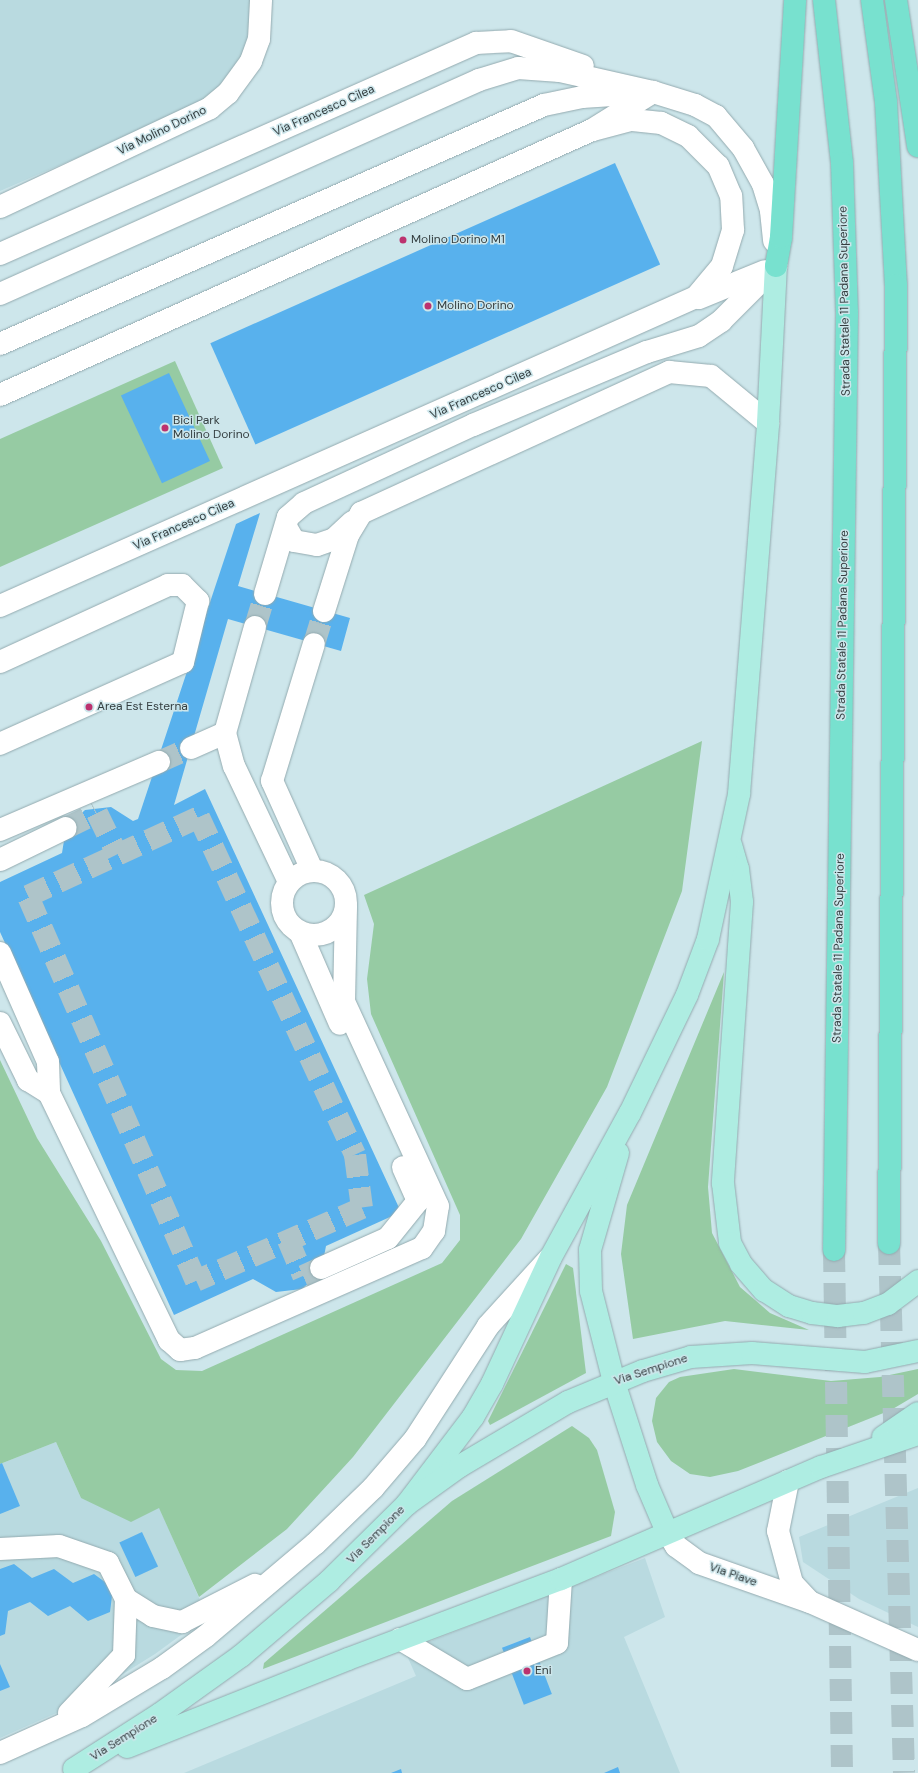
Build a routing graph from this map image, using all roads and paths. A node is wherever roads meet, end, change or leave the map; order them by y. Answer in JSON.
{"nodes":[{"id":1,"x":261,"y":0,"type":"edge"},
{"id":2,"x":795,"y":0,"type":"edge"},
{"id":3,"x":824,"y":0,"type":"edge"},
{"id":4,"x":872,"y":0,"type":"edge"},
{"id":5,"x":896,"y":0,"type":"edge"},
{"id":6,"x":654,"y":92,"type":"junction"},
{"id":7,"x":592,"y":130,"type":"junction"},
{"id":8,"x":918,"y":146,"type":"edge"},
{"id":9,"x":0,"y":207,"type":"edge"},
{"id":10,"x":0,"y":254,"type":"edge"},
{"id":11,"x":776,"y":266,"type":"junction"},
{"id":12,"x":0,"y":294,"type":"edge"},
{"id":13,"x":684,"y":304,"type":"junction"},
{"id":14,"x":0,"y":344,"type":"edge"},
{"id":15,"x":0,"y":395,"type":"edge"},
{"id":16,"x":768,"y":423,"type":"junction"},
{"id":17,"x":361,"y":513,"type":"junction"},
{"id":18,"x":286,"y":527,"type":"junction"},
{"id":19,"x":265,"y":594,"type":"tunnel mouth"},
{"id":20,"x":0,"y":606,"type":"edge"},
{"id":21,"x":324,"y":611,"type":"tunnel mouth"},
{"id":22,"x":255,"y":627,"type":"tunnel mouth"},
{"id":23,"x":314,"y":644,"type":"tunnel mouth"},
{"id":24,"x":0,"y":662,"type":"edge"},
{"id":25,"x":225,"y":733,"type":"junction"},
{"id":26,"x":0,"y":744,"type":"edge"},
{"id":27,"x":191,"y":748,"type":"tunnel mouth"},
{"id":28,"x":159,"y":762,"type":"tunnel mouth"},
{"id":29,"x":66,"y":828,"type":"tunnel mouth"},
{"id":30,"x":0,"y":830,"type":"edge"},
{"id":31,"x":730,"y":844,"type":"junction"},
{"id":32,"x":0,"y":860,"type":"edge"},
{"id":33,"x":312,"y":870,"type":"junction"},
{"id":34,"x":289,"y":882,"type":"junction"},
{"id":35,"x":346,"y":906,"type":"junction"},
{"id":36,"x":300,"y":932,"type":"junction"},
{"id":37,"x":0,"y":953,"type":"edge"},
{"id":38,"x":0,"y":1023,"type":"edge"},
{"id":39,"x":49,"y":1093,"type":"junction"},
{"id":40,"x":630,"y":1113,"type":"junction"},
{"id":41,"x":890,"y":1243,"type":"tunnel mouth"},
{"id":42,"x":834,"y":1250,"type":"tunnel mouth"},
{"id":43,"x":551,"y":1257,"type":"junction"},
{"id":44,"x":321,"y":1268,"type":"tunnel mouth"},
{"id":45,"x":918,"y":1281,"type":"edge"},
{"id":46,"x":918,"y":1351,"type":"edge"},
{"id":47,"x":614,"y":1382,"type":"junction"},
{"id":48,"x":918,"y":1413,"type":"edge"},
{"id":49,"x":918,"y":1434,"type":"edge"},
{"id":50,"x":821,"y":1467,"type":"junction"},
{"id":51,"x":788,"y":1481,"type":"junction"},
{"id":52,"x":407,"y":1504,"type":"junction"},
{"id":53,"x":667,"y":1532,"type":"junction"},
{"id":54,"x":0,"y":1549,"type":"edge"},
{"id":55,"x":288,"y":1568,"type":"junction"},
{"id":56,"x":561,"y":1579,"type":"junction"},
{"id":57,"x":126,"y":1599,"type":"junction"},
{"id":58,"x":810,"y":1602,"type":"junction"},
{"id":59,"x":400,"y":1639,"type":"junction"},
{"id":60,"x":918,"y":1650,"type":"edge"},
{"id":61,"x":50,"y":1731,"type":"junction"},
{"id":62,"x":0,"y":1753,"type":"edge"},
{"id":63,"x":69,"y":1771,"type":"edge"}],
"edges":[{"from":1,"to":9,"type":"street","name":"Via Molino Dorino"},
{"from":2,"to":11,"type":"highway"},
{"from":3,"to":42,"type":"highway","name":"Strada Statale 11 Padana Superiore"},
{"from":4,"to":41,"type":"highway"},
{"from":5,"to":8,"type":"highway"},
{"from":6,"to":7,"type":"street"},
{"from":6,"to":10,"type":"street","name":"Via Francesco Cilea"},
{"from":6,"to":11,"type":"street","name":"Via Francesco Cilea"},
{"from":6,"to":12,"type":"street","name":"Via Francesco Cilea"},
{"from":6,"to":14,"type":"street","name":"Via Francesco Cilea"},
{"from":7,"to":13,"type":"street","name":"Via Francesco Cilea"},
{"from":7,"to":15,"type":"street"},
{"from":11,"to":13,"type":"street"},
{"from":11,"to":16,"type":"main road"},
{"from":11,"to":18,"type":"street"},
{"from":13,"to":20,"type":"street","name":"Via Francesco Cilea"},
{"from":16,"to":17,"type":"street"},
{"from":16,"to":31,"type":"main road"},
{"from":17,"to":18,"type":"street"},
{"from":17,"to":21,"type":"street"},
{"from":18,"to":19,"type":"street"},
{"from":22,"to":25,"type":"street"},
{"from":23,"to":33,"type":"street"},
{"from":24,"to":26,"type":"street"},
{"from":25,"to":27,"type":"street"},
{"from":25,"to":34,"type":"street"},
{"from":28,"to":30,"type":"street"},
{"from":29,"to":32,"type":"street"},
{"from":31,"to":40,"type":"main road"},
{"from":31,"to":45,"type":"main road"},
{"from":33,"to":34,"type":"street"},
{"from":33,"to":35,"type":"street"},
{"from":34,"to":36,"type":"street"},
{"from":35,"to":36,"type":"street"},
{"from":35,"to":39,"type":"street"},
{"from":36,"to":44,"type":"street"},
{"from":37,"to":39,"type":"street"},
{"from":38,"to":39,"type":"street"},
{"from":40,"to":43,"type":"main road"},
{"from":40,"to":47,"type":"main road"},
{"from":43,"to":52,"type":"main road"},
{"from":43,"to":55,"type":"street"},
{"from":46,"to":47,"type":"main road","name":"Via Sempione"},
{"from":47,"to":52,"type":"main road","name":"Via Sempione"},
{"from":47,"to":53,"type":"main road"},
{"from":48,"to":50,"type":"main road"},
{"from":49,"to":50,"type":"main road","name":"Via Sempione"},
{"from":50,"to":51,"type":"main road","name":"Via Sempione"},
{"from":51,"to":53,"type":"main road","name":"Via Sempione"},
{"from":51,"to":58,"type":"street","name":"Via Piave"},
{"from":52,"to":63,"type":"main road","name":"Via Sempione"},
{"from":53,"to":56,"type":"main road","name":"Via Sempione"},
{"from":53,"to":58,"type":"street","name":"Via Piave"},
{"from":54,"to":57,"type":"street"},
{"from":55,"to":57,"type":"street"},
{"from":55,"to":61,"type":"street"},
{"from":56,"to":59,"type":"main road","name":"Via Sempione"},
{"from":56,"to":59,"type":"street"},
{"from":57,"to":61,"type":"street"},
{"from":58,"to":60,"type":"street","name":"Via Piave"},
{"from":59,"to":63,"type":"main road","name":"Via Sempione"},
{"from":61,"to":62,"type":"street"}]}
